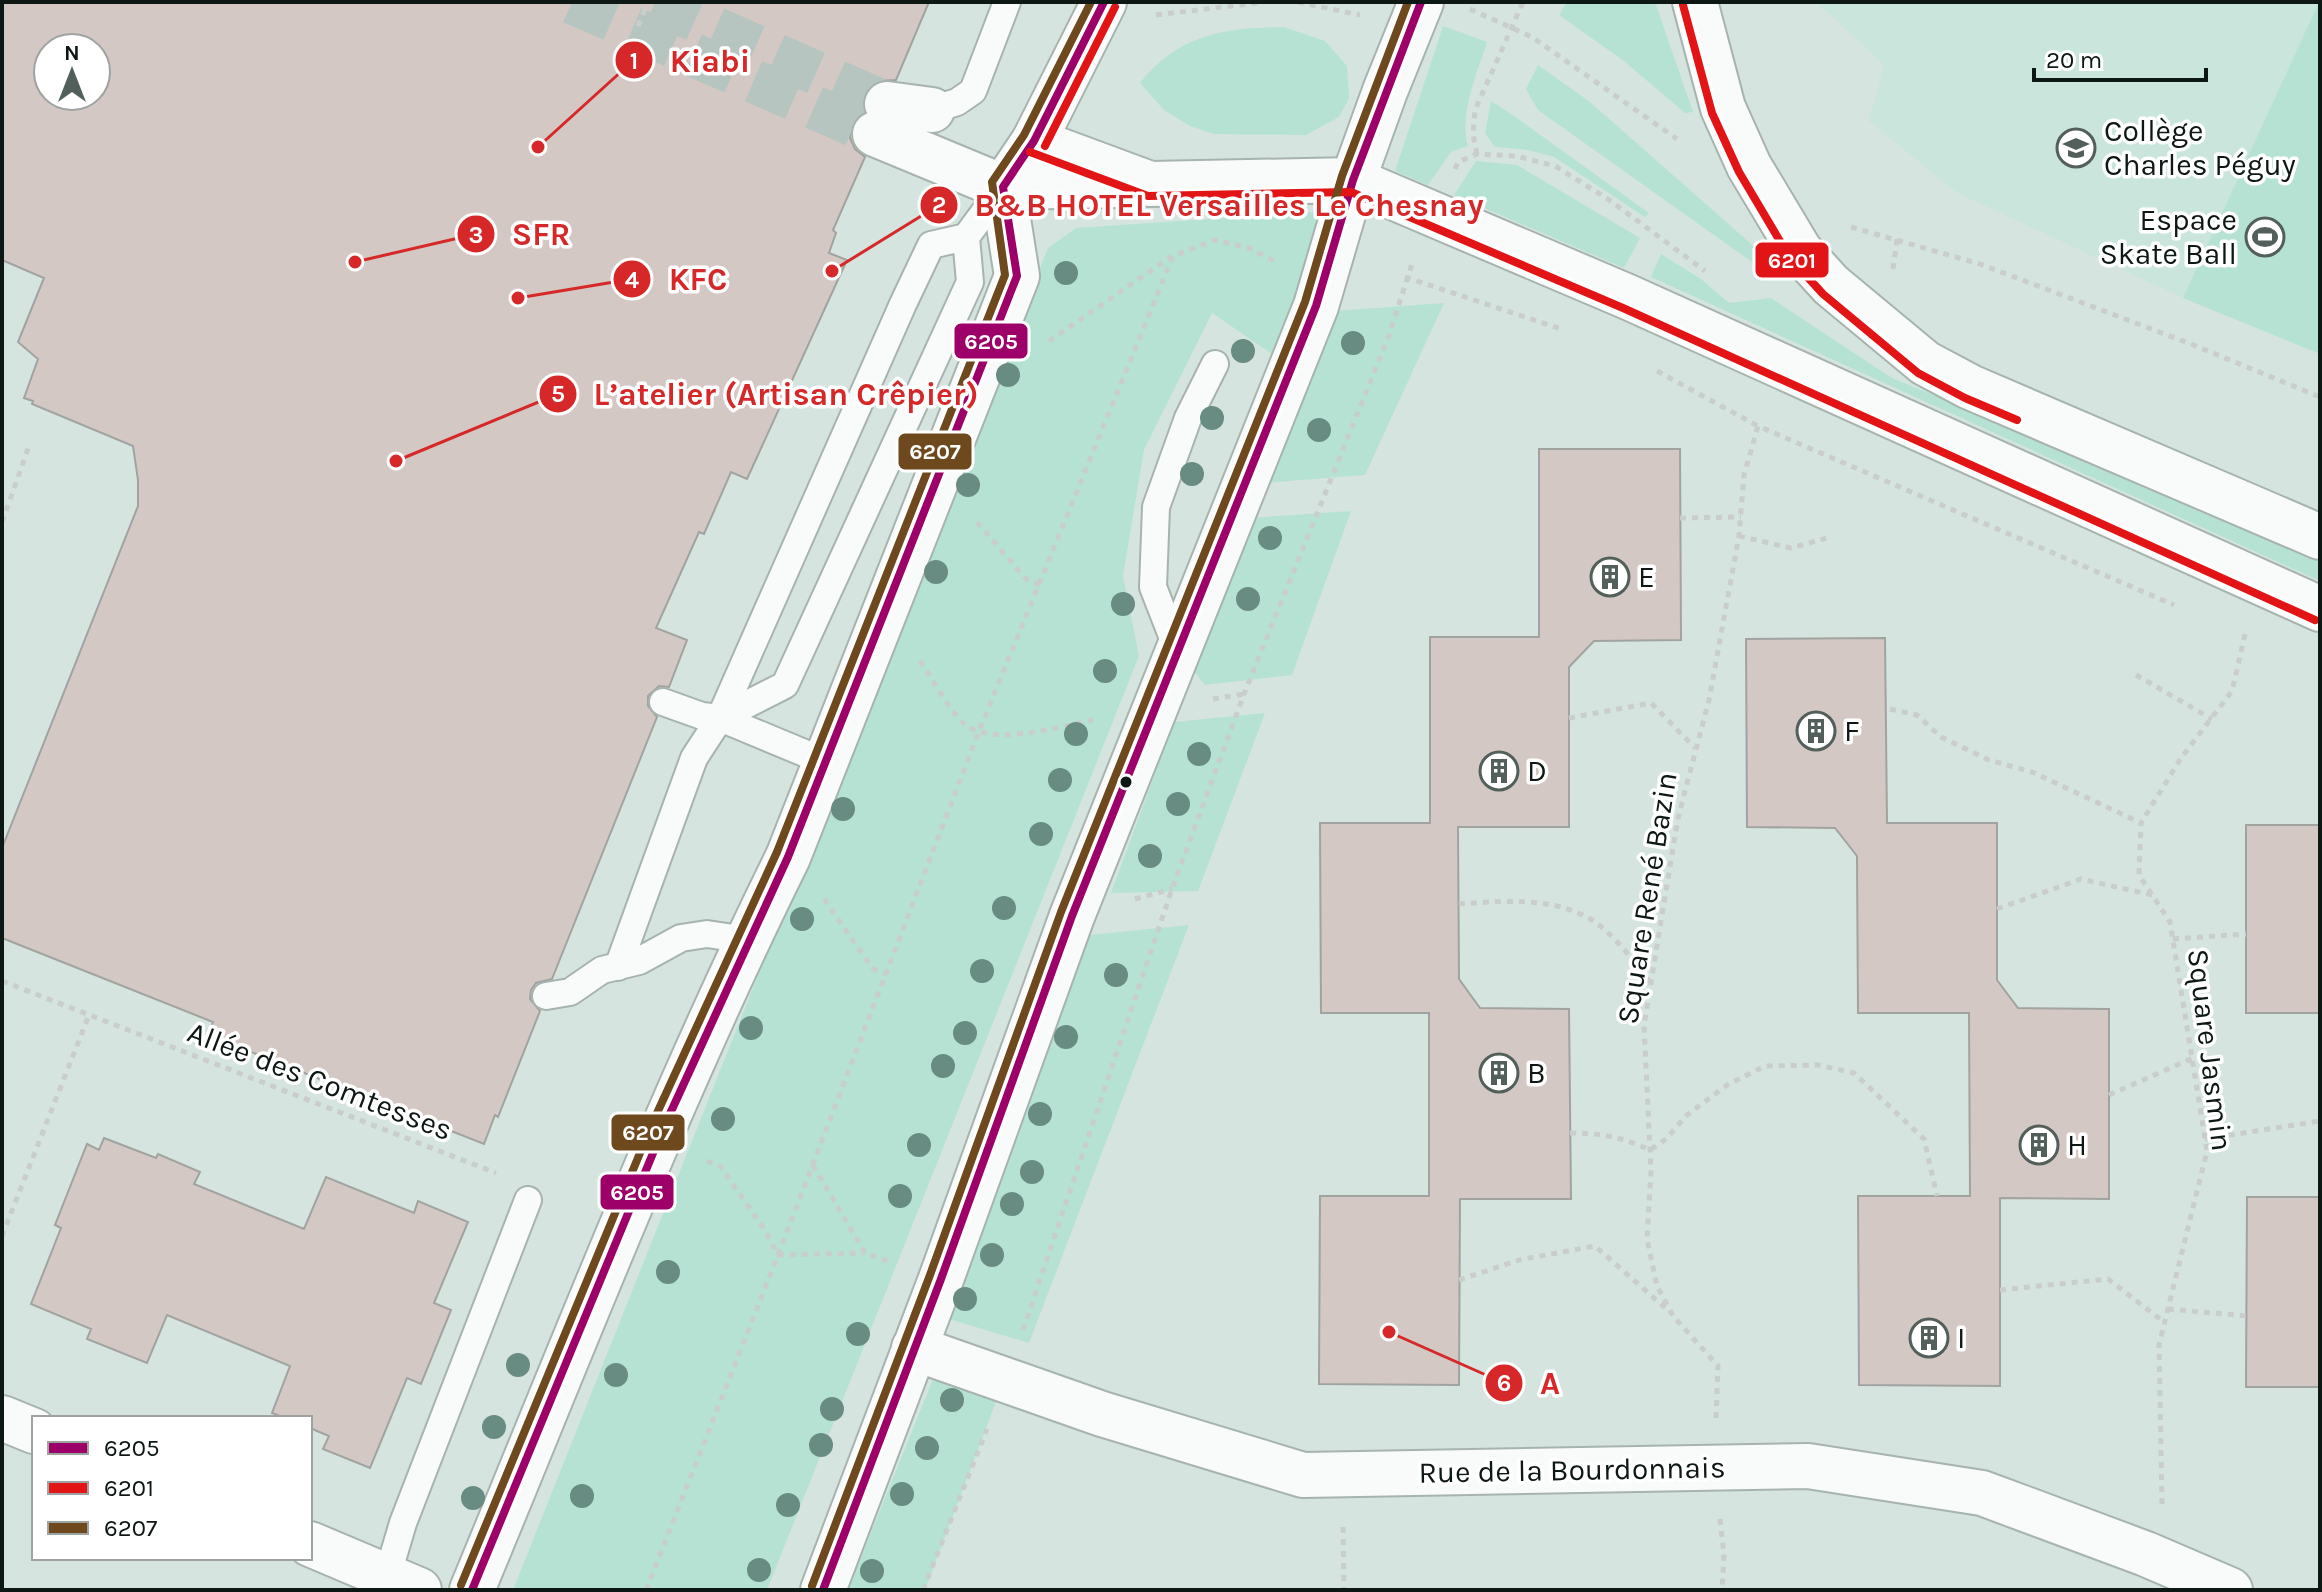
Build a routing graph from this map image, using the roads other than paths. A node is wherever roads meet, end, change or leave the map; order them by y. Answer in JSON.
{"nodes":[{"id":1,"x":1007,"y":2,"type":"edge"},
{"id":2,"x":1104,"y":2,"type":"edge"},
{"id":3,"x":1421,"y":2,"type":"edge"},
{"id":4,"x":1695,"y":2,"type":"edge"},
{"id":5,"x":932,"y":110,"type":"joint"},
{"id":6,"x":1034,"y":141,"type":"junction"},
{"id":7,"x":1353,"y":180,"type":"junction"},
{"id":8,"x":1150,"y":184,"type":"junction"},
{"id":9,"x":1003,"y":187,"type":"junction"},
{"id":10,"x":966,"y":237,"type":"junction"},
{"id":11,"x":1215,"y":364,"type":"dead end"},
{"id":12,"x":2320,"y":537,"type":"edge"},
{"id":13,"x":2320,"y":609,"type":"edge"},
{"id":14,"x":1178,"y":651,"type":"junction"},
{"id":15,"x":663,"y":702,"type":"dead end"},
{"id":16,"x":720,"y":718,"type":"junction"},
{"id":17,"x":826,"y":762,"type":"junction"},
{"id":18,"x":747,"y":940,"type":"junction"},
{"id":19,"x":618,"y":967,"type":"junction"},
{"id":20,"x":546,"y":996,"type":"dead end"},
{"id":21,"x":528,"y":1200,"type":"dead end"},
{"id":22,"x":914,"y":1348,"type":"junction"},
{"id":23,"x":2,"y":1418,"type":"edge"},
{"id":24,"x":32,"y":1430,"type":"edge"},
{"id":25,"x":312,"y":1545,"type":"edge"},
{"id":26,"x":397,"y":1585,"type":"edge"},
{"id":27,"x":472,"y":1590,"type":"edge"},
{"id":28,"x":823,"y":1590,"type":"edge"},
{"id":29,"x":2230,"y":1590,"type":"edge"}],
"edges":[{"from":1,"to":5,"type":"lane"},
{"from":2,"to":6,"type":"main road"},
{"from":3,"to":7,"type":"main road"},
{"from":4,"to":12,"type":"main road"},
{"from":5,"to":9,"type":"main road"},
{"from":6,"to":8,"type":"main road"},
{"from":6,"to":9,"type":"main road"},
{"from":7,"to":8,"type":"main road"},
{"from":7,"to":13,"type":"main road"},
{"from":7,"to":14,"type":"main road"},
{"from":8,"to":9,"type":"main road"},
{"from":9,"to":10,"type":"lane"},
{"from":9,"to":17,"type":"main road"},
{"from":10,"to":16,"type":"lane"},
{"from":10,"to":16,"type":"lane"},
{"from":11,"to":14,"type":"lane"},
{"from":14,"to":22,"type":"main road"},
{"from":15,"to":16,"type":"lane"},
{"from":16,"to":17,"type":"lane"},
{"from":16,"to":19,"type":"lane"},
{"from":17,"to":18,"type":"main road"},
{"from":18,"to":19,"type":"lane"},
{"from":18,"to":27,"type":"main road"},
{"from":19,"to":20,"type":"lane"},
{"from":21,"to":26,"type":"lane"},
{"from":22,"to":28,"type":"main road"},
{"from":22,"to":29,"type":"main road","name":"Rue de la Bourdonnais"},
{"from":23,"to":24,"type":"main road"},
{"from":25,"to":26,"type":"main road"}]}
